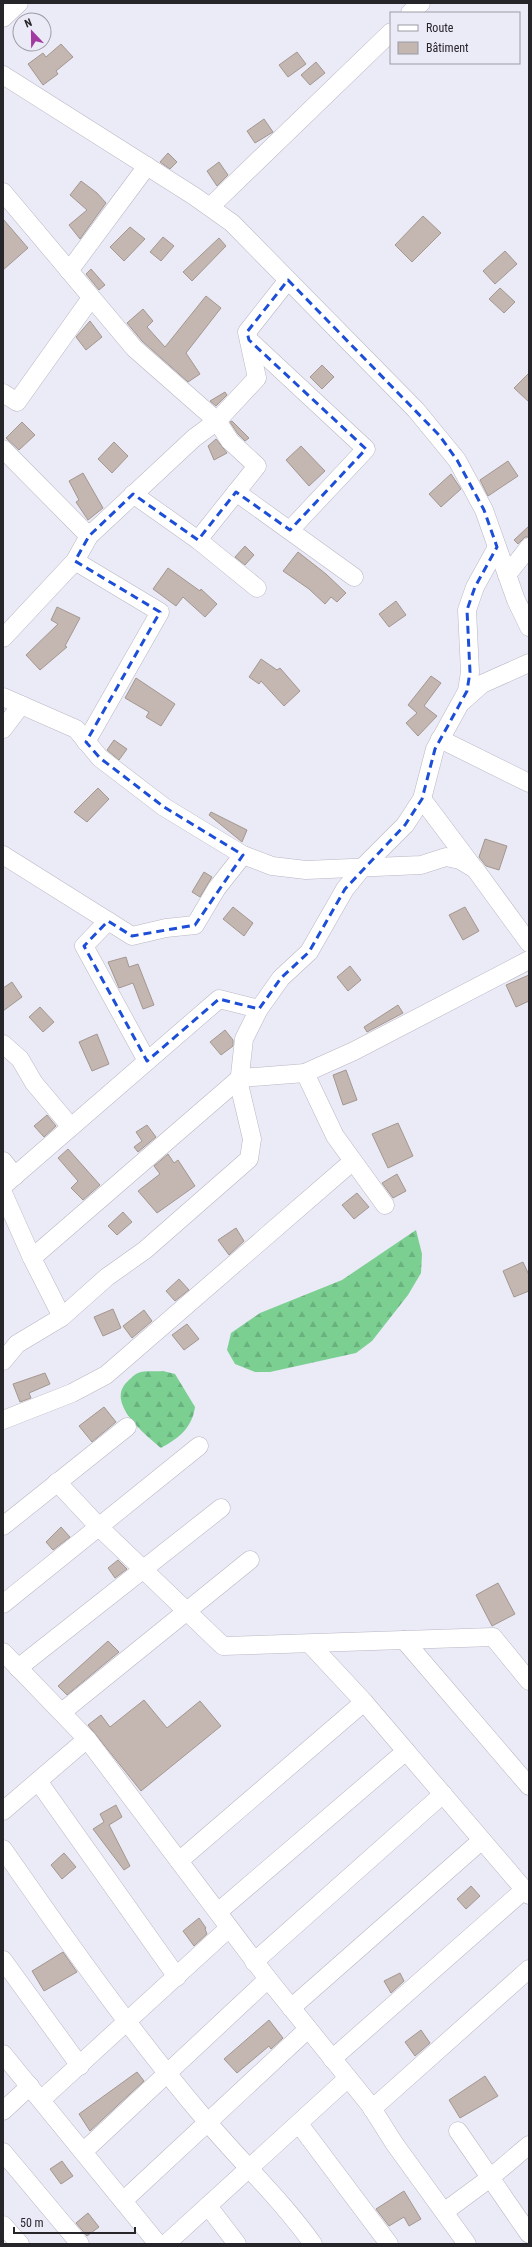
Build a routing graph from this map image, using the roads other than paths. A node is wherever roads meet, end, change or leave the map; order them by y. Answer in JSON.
{"nodes":[{"id":1,"x":19,"y":3,"type":"edge"},
{"id":2,"x":421,"y":3,"type":"edge"},
{"id":3,"x":411,"y":12,"type":"edge"},
{"id":4,"x":3,"y":18,"type":"edge"},
{"id":5,"x":390,"y":33,"type":"edge"},
{"id":6,"x":3,"y":75,"type":"edge"},
{"id":7,"x":147,"y":166,"type":"junction"},
{"id":8,"x":3,"y":192,"type":"edge"},
{"id":9,"x":210,"y":207,"type":"junction"},
{"id":10,"x":69,"y":271,"type":"junction"},
{"id":11,"x":288,"y":280,"type":"junction"},
{"id":12,"x":91,"y":298,"type":"junction"},
{"id":13,"x":249,"y":340,"type":"junction"},
{"id":14,"x":3,"y":393,"type":"edge"},
{"id":15,"x":217,"y":421,"type":"junction"},
{"id":16,"x":3,"y":449,"type":"edge"},
{"id":17,"x":236,"y":492,"type":"junction"},
{"id":18,"x":133,"y":494,"type":"junction"},
{"id":19,"x":290,"y":530,"type":"junction"},
{"id":20,"x":89,"y":536,"type":"junction"},
{"id":21,"x":198,"y":540,"type":"junction"},
{"id":22,"x":497,"y":547,"type":"junction"},
{"id":23,"x":529,"y":547,"type":"edge"},
{"id":24,"x":75,"y":561,"type":"junction"},
{"id":25,"x":507,"y":575,"type":"junction"},
{"id":26,"x":354,"y":577,"type":"dead end"},
{"id":27,"x":257,"y":588,"type":"dead end"},
{"id":28,"x":529,"y":627,"type":"edge"},
{"id":29,"x":3,"y":638,"type":"edge"},
{"id":30,"x":529,"y":663,"type":"edge"},
{"id":31,"x":3,"y":697,"type":"edge"},
{"id":32,"x":460,"y":704,"type":"junction"},
{"id":33,"x":21,"y":705,"type":"junction"},
{"id":34,"x":3,"y":729,"type":"edge"},
{"id":35,"x":440,"y":739,"type":"junction"},
{"id":36,"x":86,"y":742,"type":"junction"},
{"id":37,"x":529,"y":783,"type":"edge"},
{"id":38,"x":422,"y":799,"type":"junction"},
{"id":39,"x":3,"y":855,"type":"edge"},
{"id":40,"x":243,"y":855,"type":"junction"},
{"id":41,"x":363,"y":867,"type":"junction"},
{"id":42,"x":475,"y":869,"type":"junction"},
{"id":43,"x":108,"y":921,"type":"junction"},
{"id":44,"x":529,"y":943,"type":"edge"},
{"id":45,"x":529,"y":960,"type":"edge"},
{"id":46,"x":259,"y":1009,"type":"junction"},
{"id":47,"x":3,"y":1044,"type":"edge"},
{"id":48,"x":147,"y":1061,"type":"junction"},
{"id":49,"x":305,"y":1073,"type":"junction"},
{"id":50,"x":240,"y":1078,"type":"junction"},
{"id":51,"x":71,"y":1127,"type":"junction"},
{"id":52,"x":3,"y":1161,"type":"edge"},
{"id":53,"x":353,"y":1161,"type":"junction"},
{"id":54,"x":9,"y":1181,"type":"edge"},
{"id":55,"x":3,"y":1193,"type":"edge"},
{"id":56,"x":385,"y":1205,"type":"dead end"},
{"id":57,"x":32,"y":1258,"type":"junction"},
{"id":58,"x":62,"y":1317,"type":"junction"},
{"id":59,"x":3,"y":1361,"type":"edge"},
{"id":60,"x":3,"y":1420,"type":"edge"},
{"id":61,"x":127,"y":1426,"type":"dead end"},
{"id":62,"x":199,"y":1446,"type":"dead end"},
{"id":63,"x":58,"y":1482,"type":"junction"},
{"id":64,"x":220,"y":1508,"type":"dead end"},
{"id":65,"x":3,"y":1526,"type":"edge"},
{"id":66,"x":99,"y":1527,"type":"junction"},
{"id":67,"x":250,"y":1560,"type":"dead end"},
{"id":68,"x":144,"y":1568,"type":"junction"},
{"id":69,"x":3,"y":1604,"type":"edge"},
{"id":70,"x":187,"y":1611,"type":"junction"},
{"id":71,"x":404,"y":1640,"type":"junction"},
{"id":72,"x":310,"y":1644,"type":"junction"},
{"id":73,"x":3,"y":1652,"type":"edge"},
{"id":74,"x":18,"y":1668,"type":"junction"},
{"id":75,"x":529,"y":1681,"type":"edge"},
{"id":76,"x":364,"y":1702,"type":"junction"},
{"id":77,"x":62,"y":1712,"type":"junction"},
{"id":78,"x":88,"y":1739,"type":"junction"},
{"id":79,"x":406,"y":1751,"type":"junction"},
{"id":80,"x":38,"y":1781,"type":"junction"},
{"id":81,"x":529,"y":1786,"type":"edge"},
{"id":82,"x":443,"y":1794,"type":"junction"},
{"id":83,"x":3,"y":1811,"type":"edge"},
{"id":84,"x":482,"y":1840,"type":"junction"},
{"id":85,"x":3,"y":1849,"type":"edge"},
{"id":86,"x":179,"y":1861,"type":"junction"},
{"id":87,"x":527,"y":1892,"type":"edge"},
{"id":88,"x":218,"y":1912,"type":"junction"},
{"id":89,"x":230,"y":1928,"type":"junction"},
{"id":90,"x":3,"y":1960,"type":"edge"},
{"id":91,"x":254,"y":1962,"type":"junction"},
{"id":92,"x":529,"y":1969,"type":"edge"},
{"id":93,"x":177,"y":1977,"type":"junction"},
{"id":94,"x":268,"y":1979,"type":"junction"},
{"id":95,"x":291,"y":2008,"type":"junction"},
{"id":96,"x":128,"y":2022,"type":"junction"},
{"id":97,"x":308,"y":2029,"type":"junction"},
{"id":98,"x":3,"y":2054,"type":"edge"},
{"id":99,"x":332,"y":2059,"type":"junction"},
{"id":100,"x":80,"y":2066,"type":"junction"},
{"id":101,"x":168,"y":2073,"type":"junction"},
{"id":102,"x":348,"y":2078,"type":"junction"},
{"id":103,"x":30,"y":2086,"type":"junction"},
{"id":104,"x":41,"y":2100,"type":"junction"},
{"id":105,"x":372,"y":2109,"type":"junction"},
{"id":106,"x":3,"y":2111,"type":"edge"},
{"id":107,"x":208,"y":2122,"type":"junction"},
{"id":108,"x":299,"y":2124,"type":"junction"},
{"id":109,"x":458,"y":2131,"type":"dead end"},
{"id":110,"x":529,"y":2145,"type":"edge"},
{"id":111,"x":3,"y":2152,"type":"edge"},
{"id":112,"x":83,"y":2152,"type":"junction"},
{"id":113,"x":249,"y":2169,"type":"junction"},
{"id":114,"x":490,"y":2178,"type":"junction"},
{"id":115,"x":123,"y":2200,"type":"junction"},
{"id":116,"x":208,"y":2206,"type":"junction"},
{"id":117,"x":444,"y":2212,"type":"junction"},
{"id":118,"x":3,"y":2224,"type":"edge"},
{"id":119,"x":529,"y":2235,"type":"edge"},
{"id":120,"x":20,"y":2244,"type":"edge"},
{"id":121,"x":80,"y":2244,"type":"edge"},
{"id":122,"x":158,"y":2244,"type":"edge"},
{"id":123,"x":166,"y":2244,"type":"edge"},
{"id":124,"x":237,"y":2244,"type":"edge"},
{"id":125,"x":313,"y":2244,"type":"edge"},
{"id":126,"x":389,"y":2244,"type":"edge"},
{"id":127,"x":467,"y":2244,"type":"edge"},
{"id":128,"x":518,"y":2244,"type":"edge"}],
"edges":[{"from":1,"to":4,"type":"street"},
{"from":2,"to":3,"type":"street"},
{"from":5,"to":9,"type":"street"},
{"from":6,"to":7,"type":"street"},
{"from":7,"to":9,"type":"street"},
{"from":7,"to":10,"type":"street"},
{"from":8,"to":10,"type":"street"},
{"from":9,"to":11,"type":"street"},
{"from":10,"to":12,"type":"street"},
{"from":11,"to":13,"type":"street"},
{"from":11,"to":22,"type":"street"},
{"from":12,"to":14,"type":"street"},
{"from":12,"to":15,"type":"street"},
{"from":13,"to":15,"type":"street"},
{"from":13,"to":19,"type":"street"},
{"from":15,"to":17,"type":"street"},
{"from":15,"to":18,"type":"street"},
{"from":16,"to":20,"type":"street"},
{"from":17,"to":19,"type":"street"},
{"from":17,"to":21,"type":"street"},
{"from":18,"to":20,"type":"street"},
{"from":18,"to":21,"type":"street"},
{"from":19,"to":26,"type":"street"},
{"from":20,"to":24,"type":"street"},
{"from":21,"to":27,"type":"street"},
{"from":22,"to":25,"type":"street"},
{"from":22,"to":32,"type":"street"},
{"from":23,"to":25,"type":"street"},
{"from":24,"to":29,"type":"street"},
{"from":24,"to":36,"type":"street"},
{"from":25,"to":28,"type":"street"},
{"from":30,"to":32,"type":"street"},
{"from":31,"to":33,"type":"street"},
{"from":32,"to":35,"type":"street"},
{"from":33,"to":34,"type":"street"},
{"from":33,"to":36,"type":"street"},
{"from":35,"to":37,"type":"street"},
{"from":35,"to":38,"type":"street"},
{"from":36,"to":40,"type":"street"},
{"from":38,"to":41,"type":"street"},
{"from":38,"to":42,"type":"street"},
{"from":39,"to":43,"type":"street"},
{"from":40,"to":41,"type":"street"},
{"from":40,"to":43,"type":"street"},
{"from":41,"to":42,"type":"street"},
{"from":41,"to":46,"type":"street"},
{"from":42,"to":44,"type":"street"},
{"from":43,"to":48,"type":"street"},
{"from":45,"to":49,"type":"street"},
{"from":46,"to":48,"type":"street"},
{"from":46,"to":50,"type":"street"},
{"from":47,"to":51,"type":"street"},
{"from":48,"to":51,"type":"street"},
{"from":49,"to":50,"type":"street"},
{"from":49,"to":53,"type":"street"},
{"from":50,"to":57,"type":"street"},
{"from":50,"to":58,"type":"street"},
{"from":51,"to":54,"type":"street"},
{"from":52,"to":54,"type":"street"},
{"from":53,"to":56,"type":"street"},
{"from":53,"to":60,"type":"street"},
{"from":55,"to":57,"type":"street"},
{"from":57,"to":58,"type":"street"},
{"from":58,"to":59,"type":"street"},
{"from":61,"to":63,"type":"street"},
{"from":62,"to":66,"type":"street"},
{"from":63,"to":65,"type":"street"},
{"from":63,"to":66,"type":"street"},
{"from":64,"to":68,"type":"street"},
{"from":66,"to":68,"type":"street"},
{"from":66,"to":69,"type":"street"},
{"from":67,"to":70,"type":"street"},
{"from":68,"to":70,"type":"street"},
{"from":68,"to":74,"type":"street"},
{"from":70,"to":72,"type":"street"},
{"from":70,"to":77,"type":"street"},
{"from":71,"to":72,"type":"street"},
{"from":71,"to":75,"type":"street"},
{"from":71,"to":81,"type":"street"},
{"from":72,"to":76,"type":"street"},
{"from":73,"to":74,"type":"street"},
{"from":74,"to":77,"type":"street"},
{"from":76,"to":79,"type":"street"},
{"from":76,"to":86,"type":"street"},
{"from":77,"to":78,"type":"street"},
{"from":78,"to":80,"type":"street"},
{"from":78,"to":86,"type":"street"},
{"from":79,"to":82,"type":"street"},
{"from":79,"to":88,"type":"street"},
{"from":80,"to":83,"type":"street"},
{"from":80,"to":93,"type":"street"},
{"from":82,"to":84,"type":"street"},
{"from":82,"to":91,"type":"street"},
{"from":84,"to":87,"type":"street"},
{"from":84,"to":95,"type":"street"},
{"from":85,"to":96,"type":"street"},
{"from":86,"to":88,"type":"street"},
{"from":87,"to":99,"type":"street"},
{"from":88,"to":89,"type":"street"},
{"from":89,"to":91,"type":"street"},
{"from":89,"to":93,"type":"street"},
{"from":90,"to":100,"type":"street"},
{"from":91,"to":94,"type":"street"},
{"from":92,"to":105,"type":"street"},
{"from":93,"to":96,"type":"street"},
{"from":94,"to":95,"type":"street"},
{"from":94,"to":101,"type":"street"},
{"from":95,"to":97,"type":"street"},
{"from":96,"to":100,"type":"street"},
{"from":96,"to":101,"type":"street"},
{"from":97,"to":99,"type":"street"},
{"from":97,"to":107,"type":"street"},
{"from":98,"to":103,"type":"street"},
{"from":99,"to":102,"type":"street"},
{"from":100,"to":104,"type":"street"},
{"from":101,"to":107,"type":"street"},
{"from":101,"to":112,"type":"street"},
{"from":102,"to":105,"type":"street"},
{"from":102,"to":108,"type":"street"},
{"from":103,"to":104,"type":"street"},
{"from":103,"to":106,"type":"street"},
{"from":104,"to":112,"type":"street"},
{"from":105,"to":117,"type":"street"},
{"from":107,"to":113,"type":"street"},
{"from":107,"to":115,"type":"street"},
{"from":108,"to":113,"type":"street"},
{"from":108,"to":126,"type":"street"},
{"from":109,"to":114,"type":"street"},
{"from":110,"to":114,"type":"street"},
{"from":111,"to":121,"type":"street"},
{"from":112,"to":115,"type":"street"},
{"from":113,"to":116,"type":"street"},
{"from":113,"to":125,"type":"street"},
{"from":114,"to":117,"type":"street"},
{"from":114,"to":119,"type":"street"},
{"from":115,"to":122,"type":"street"},
{"from":116,"to":123,"type":"street"},
{"from":116,"to":124,"type":"street"},
{"from":117,"to":127,"type":"street"},
{"from":118,"to":120,"type":"street"},
{"from":119,"to":128,"type":"street"}]}
